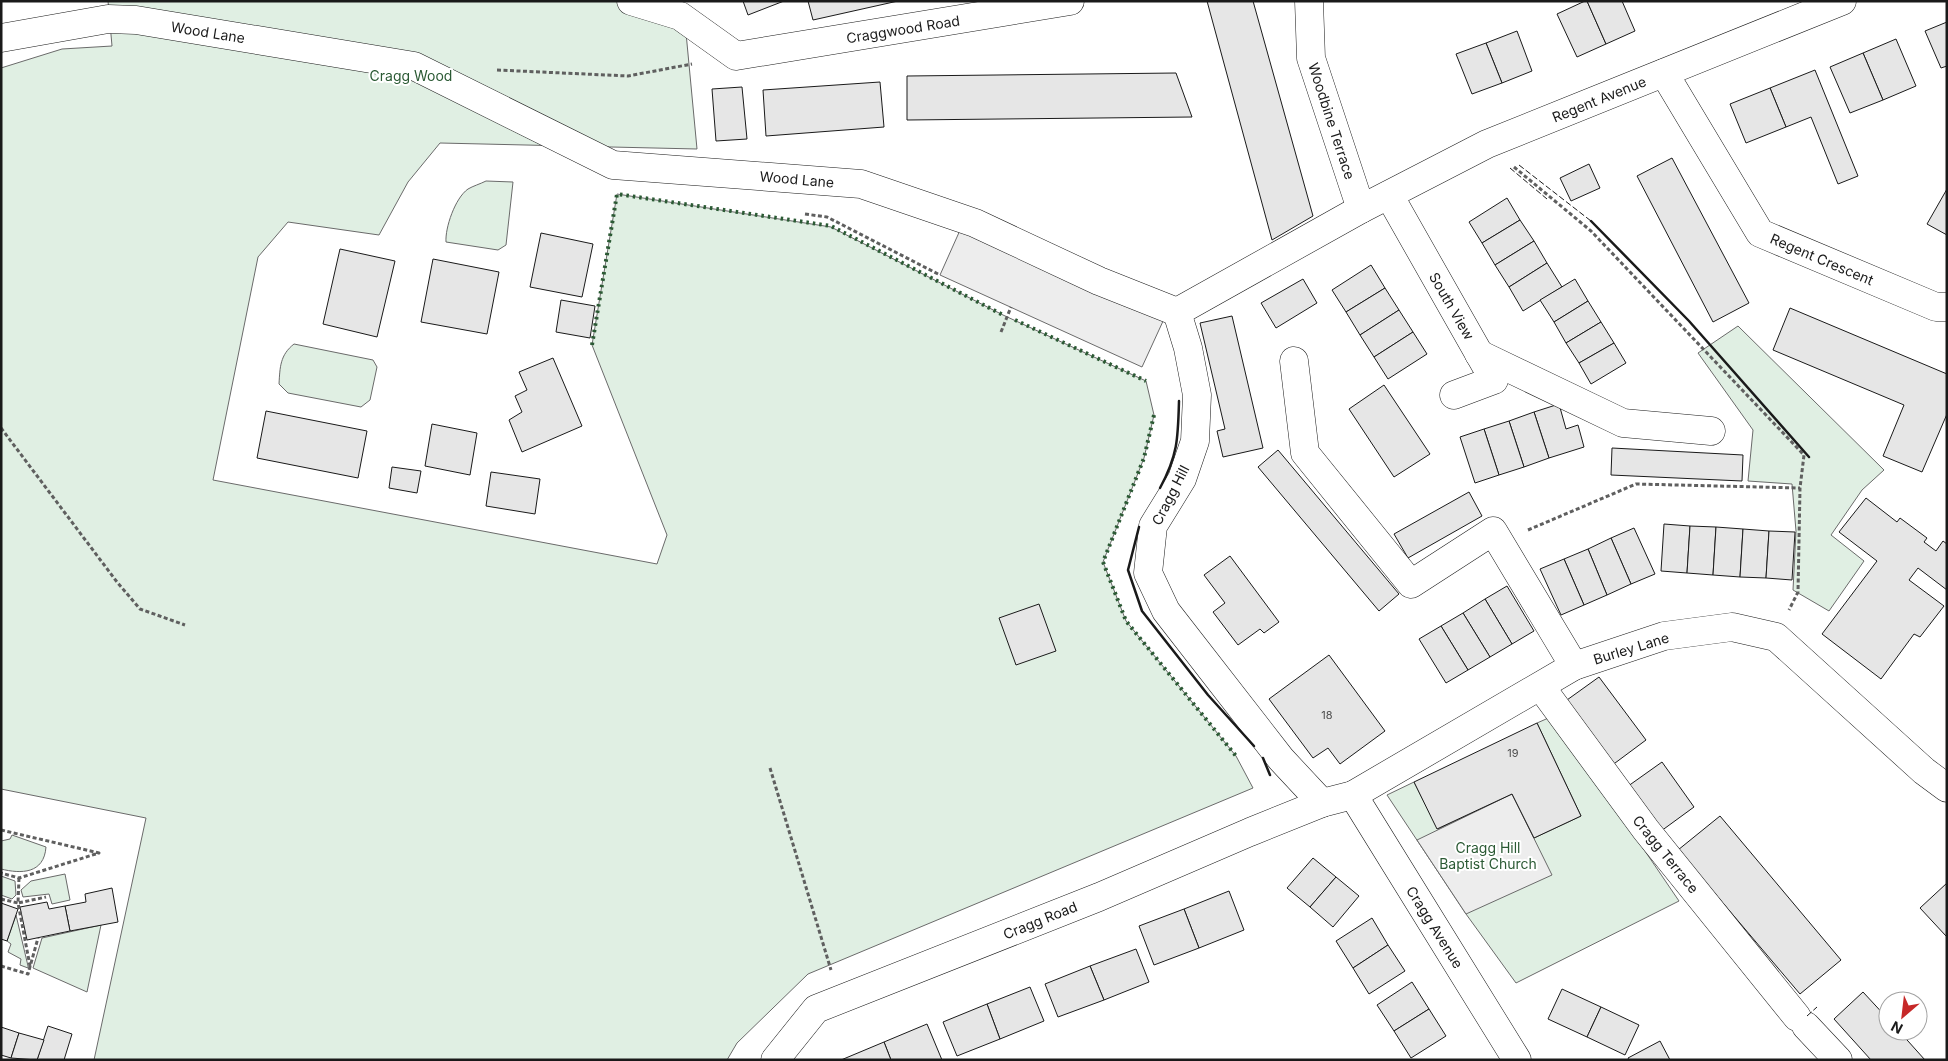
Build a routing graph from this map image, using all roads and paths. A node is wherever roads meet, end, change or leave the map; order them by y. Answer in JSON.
{"nodes":[{"id":1,"x":631,"y":1,"type":"edge"},
{"id":2,"x":1070,"y":1,"type":"edge"},
{"id":3,"x":1309,"y":1,"type":"edge"},
{"id":4,"x":1840,"y":2,"type":"edge"},
{"id":5,"x":1,"y":38,"type":"edge"},
{"id":6,"x":736,"y":56,"type":"junction"},
{"id":7,"x":492,"y":70,"type":"dead end"},
{"id":8,"x":1664,"y":73,"type":"junction"},
{"id":9,"x":1487,"y":144,"type":"junction"},
{"id":10,"x":1389,"y":195,"type":"junction"},
{"id":11,"x":1361,"y":209,"type":"junction"},
{"id":12,"x":800,"y":213,"type":"dead end"},
{"id":13,"x":940,"y":275,"type":"dead end"},
{"id":14,"x":1947,"y":307,"type":"edge"},
{"id":15,"x":1011,"y":308,"type":"dead end"},
{"id":16,"x":1177,"y":312,"type":"junction"},
{"id":17,"x":1002,"y":332,"type":"dead end"},
{"id":18,"x":1479,"y":354,"type":"junction"},
{"id":19,"x":1294,"y":361,"type":"dead end"},
{"id":20,"x":1454,"y":395,"type":"dead end"},
{"id":21,"x":1,"y":428,"type":"edge"},
{"id":22,"x":1710,"y":432,"type":"dead end"},
{"id":23,"x":1800,"y":488,"type":"junction"},
{"id":24,"x":1502,"y":546,"type":"junction"},
{"id":25,"x":1798,"y":574,"type":"dead end"},
{"id":26,"x":185,"y":624,"type":"dead end"},
{"id":27,"x":1574,"y":666,"type":"junction"},
{"id":28,"x":1541,"y":687,"type":"junction"},
{"id":29,"x":770,"y":768,"type":"dead end"},
{"id":30,"x":1947,"y":788,"type":"edge"},
{"id":31,"x":1353,"y":795,"type":"junction"},
{"id":32,"x":1322,"y":803,"type":"junction"},
{"id":33,"x":1,"y":830,"type":"edge"},
{"id":34,"x":1,"y":873,"type":"edge"},
{"id":35,"x":19,"y":878,"type":"junction"},
{"id":36,"x":46,"y":897,"type":"dead end"},
{"id":37,"x":1,"y":899,"type":"edge"},
{"id":38,"x":18,"y":903,"type":"junction"},
{"id":39,"x":38,"y":938,"type":"dead end"},
{"id":40,"x":823,"y":951,"type":"dead end"},
{"id":41,"x":1,"y":966,"type":"edge"},
{"id":42,"x":30,"y":966,"type":"junction"},
{"id":43,"x":775,"y":1060,"type":"edge"},
{"id":44,"x":1517,"y":1060,"type":"edge"},
{"id":45,"x":1838,"y":1060,"type":"edge"}],
"edges":[{"from":1,"to":6,"type":"street"},
{"from":2,"to":6,"type":"street","name":"Craggwood Road"},
{"from":3,"to":11,"type":"street","name":"Woodbine Terrace"},
{"from":4,"to":8,"type":"street","name":"Regent Avenue"},
{"from":5,"to":16,"type":"street","name":"Wood Lane"},
{"from":6,"to":7,"type":"path"},
{"from":8,"to":9,"type":"street","name":"Regent Avenue"},
{"from":8,"to":14,"type":"street","name":"Regent Crescent"},
{"from":9,"to":10,"type":"street","name":"Regent Avenue"},
{"from":9,"to":23,"type":"path"},
{"from":10,"to":11,"type":"street","name":"Regent Avenue"},
{"from":10,"to":18,"type":"street","name":"South View"},
{"from":11,"to":16,"type":"street"},
{"from":12,"to":13,"type":"path"},
{"from":15,"to":17,"type":"path"},
{"from":16,"to":32,"type":"street","name":"Cragg Hill"},
{"from":18,"to":20,"type":"street","name":"South View"},
{"from":18,"to":22,"type":"street"},
{"from":19,"to":24,"type":"street"},
{"from":21,"to":26,"type":"path"},
{"from":23,"to":24,"type":"path"},
{"from":23,"to":25,"type":"path"},
{"from":24,"to":27,"type":"street"},
{"from":27,"to":28,"type":"street","name":"Burley Lane"},
{"from":27,"to":30,"type":"street","name":"Burley Lane"},
{"from":28,"to":31,"type":"street","name":"Burley Lane"},
{"from":28,"to":45,"type":"street","name":"Cragg Terrace"},
{"from":29,"to":40,"type":"path"},
{"from":31,"to":32,"type":"street","name":"Burley Lane"},
{"from":31,"to":44,"type":"street","name":"Cragg Avenue"},
{"from":32,"to":43,"type":"street","name":"Cragg Road"},
{"from":33,"to":35,"type":"path"},
{"from":34,"to":35,"type":"path"},
{"from":35,"to":38,"type":"path"},
{"from":36,"to":38,"type":"path"},
{"from":37,"to":38,"type":"path"},
{"from":38,"to":42,"type":"path"},
{"from":39,"to":42,"type":"path"},
{"from":41,"to":42,"type":"path"}]}
